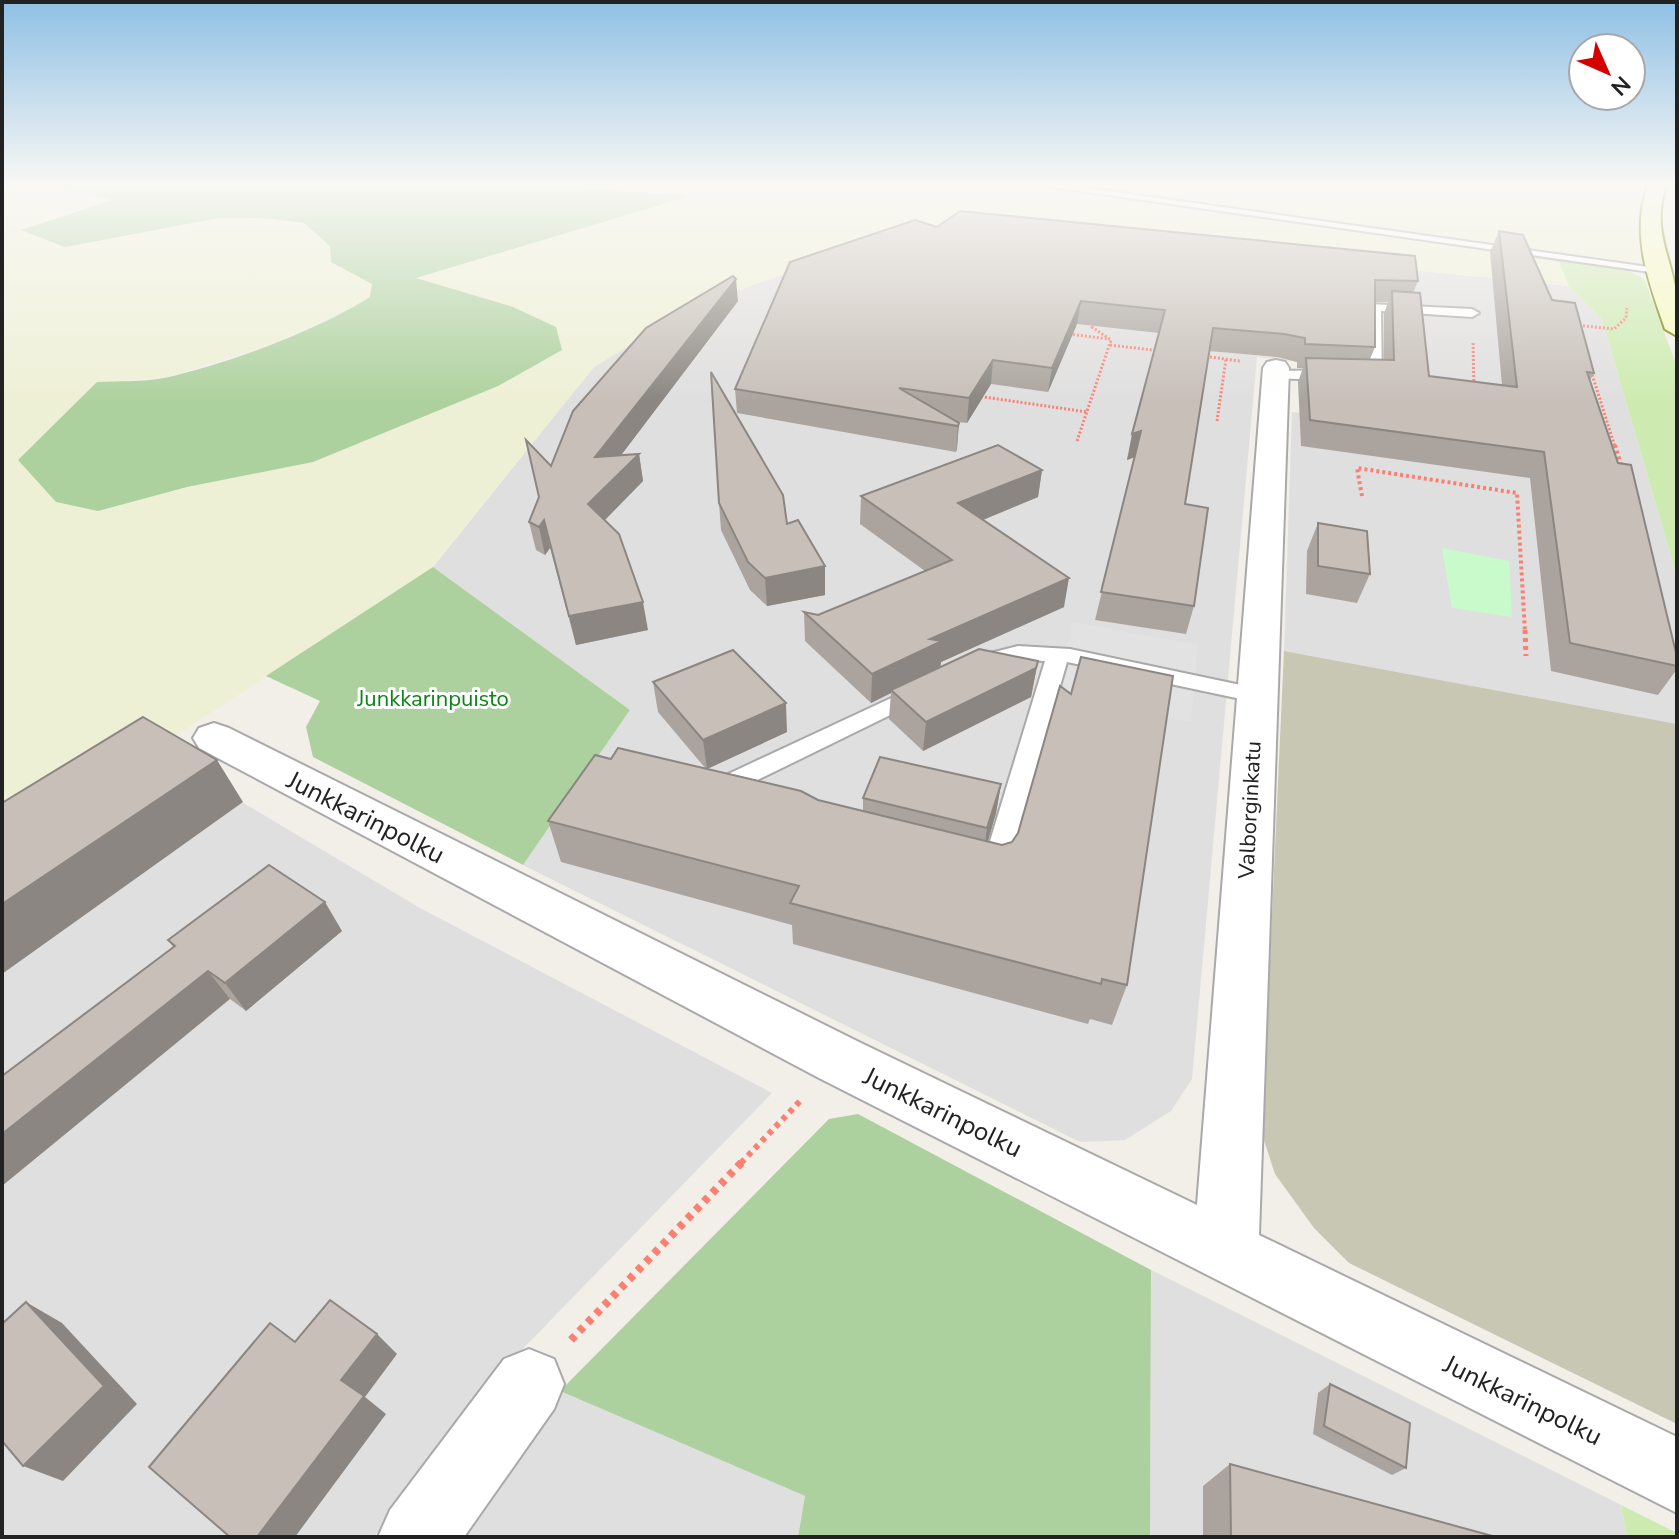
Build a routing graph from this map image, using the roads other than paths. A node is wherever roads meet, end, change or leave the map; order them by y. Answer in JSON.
{"nodes":[{"id":1,"x":1575,"y":258,"type":"edge"},
{"id":2,"x":1655,"y":258,"type":"edge"},
{"id":3,"x":1657,"y":269,"type":"junction"},
{"id":4,"x":1472,"y":313,"type":"road end"},
{"id":5,"x":1677,"y":329,"type":"edge"},
{"id":6,"x":1276,"y":372,"type":"joint"},
{"id":7,"x":1058,"y":655,"type":"junction"},
{"id":8,"x":964,"y":670,"type":"edge"},
{"id":9,"x":935,"y":684,"type":"edge"},
{"id":10,"x":1255,"y":695,"type":"junction"},
{"id":11,"x":214,"y":738,"type":"dead end"},
{"id":12,"x":720,"y":788,"type":"edge"},
{"id":13,"x":964,"y":867,"type":"edge"},
{"id":14,"x":1226,"y":1253,"type":"junction"},
{"id":15,"x":529,"y":1384,"type":"road end"},
{"id":16,"x":1677,"y":1476,"type":"edge"},
{"id":17,"x":417,"y":1537,"type":"edge"}],
"edges":[{"from":1,"to":3,"type":"lane"},
{"from":2,"to":3,"type":"street"},
{"from":3,"to":5,"type":"street"},
{"from":4,"to":6,"type":"lane"},
{"from":6,"to":10,"type":"street","name":"Valborginkatu"},
{"from":7,"to":8,"type":"lane"},
{"from":7,"to":10,"type":"lane"},
{"from":7,"to":13,"type":"lane"},
{"from":9,"to":12,"type":"lane"},
{"from":10,"to":14,"type":"street","name":"Valborginkatu"},
{"from":11,"to":14,"type":"street","name":"Junkkarinpolku"},
{"from":14,"to":16,"type":"street","name":"Junkkarinpolku"},
{"from":15,"to":17,"type":"street"}]}
